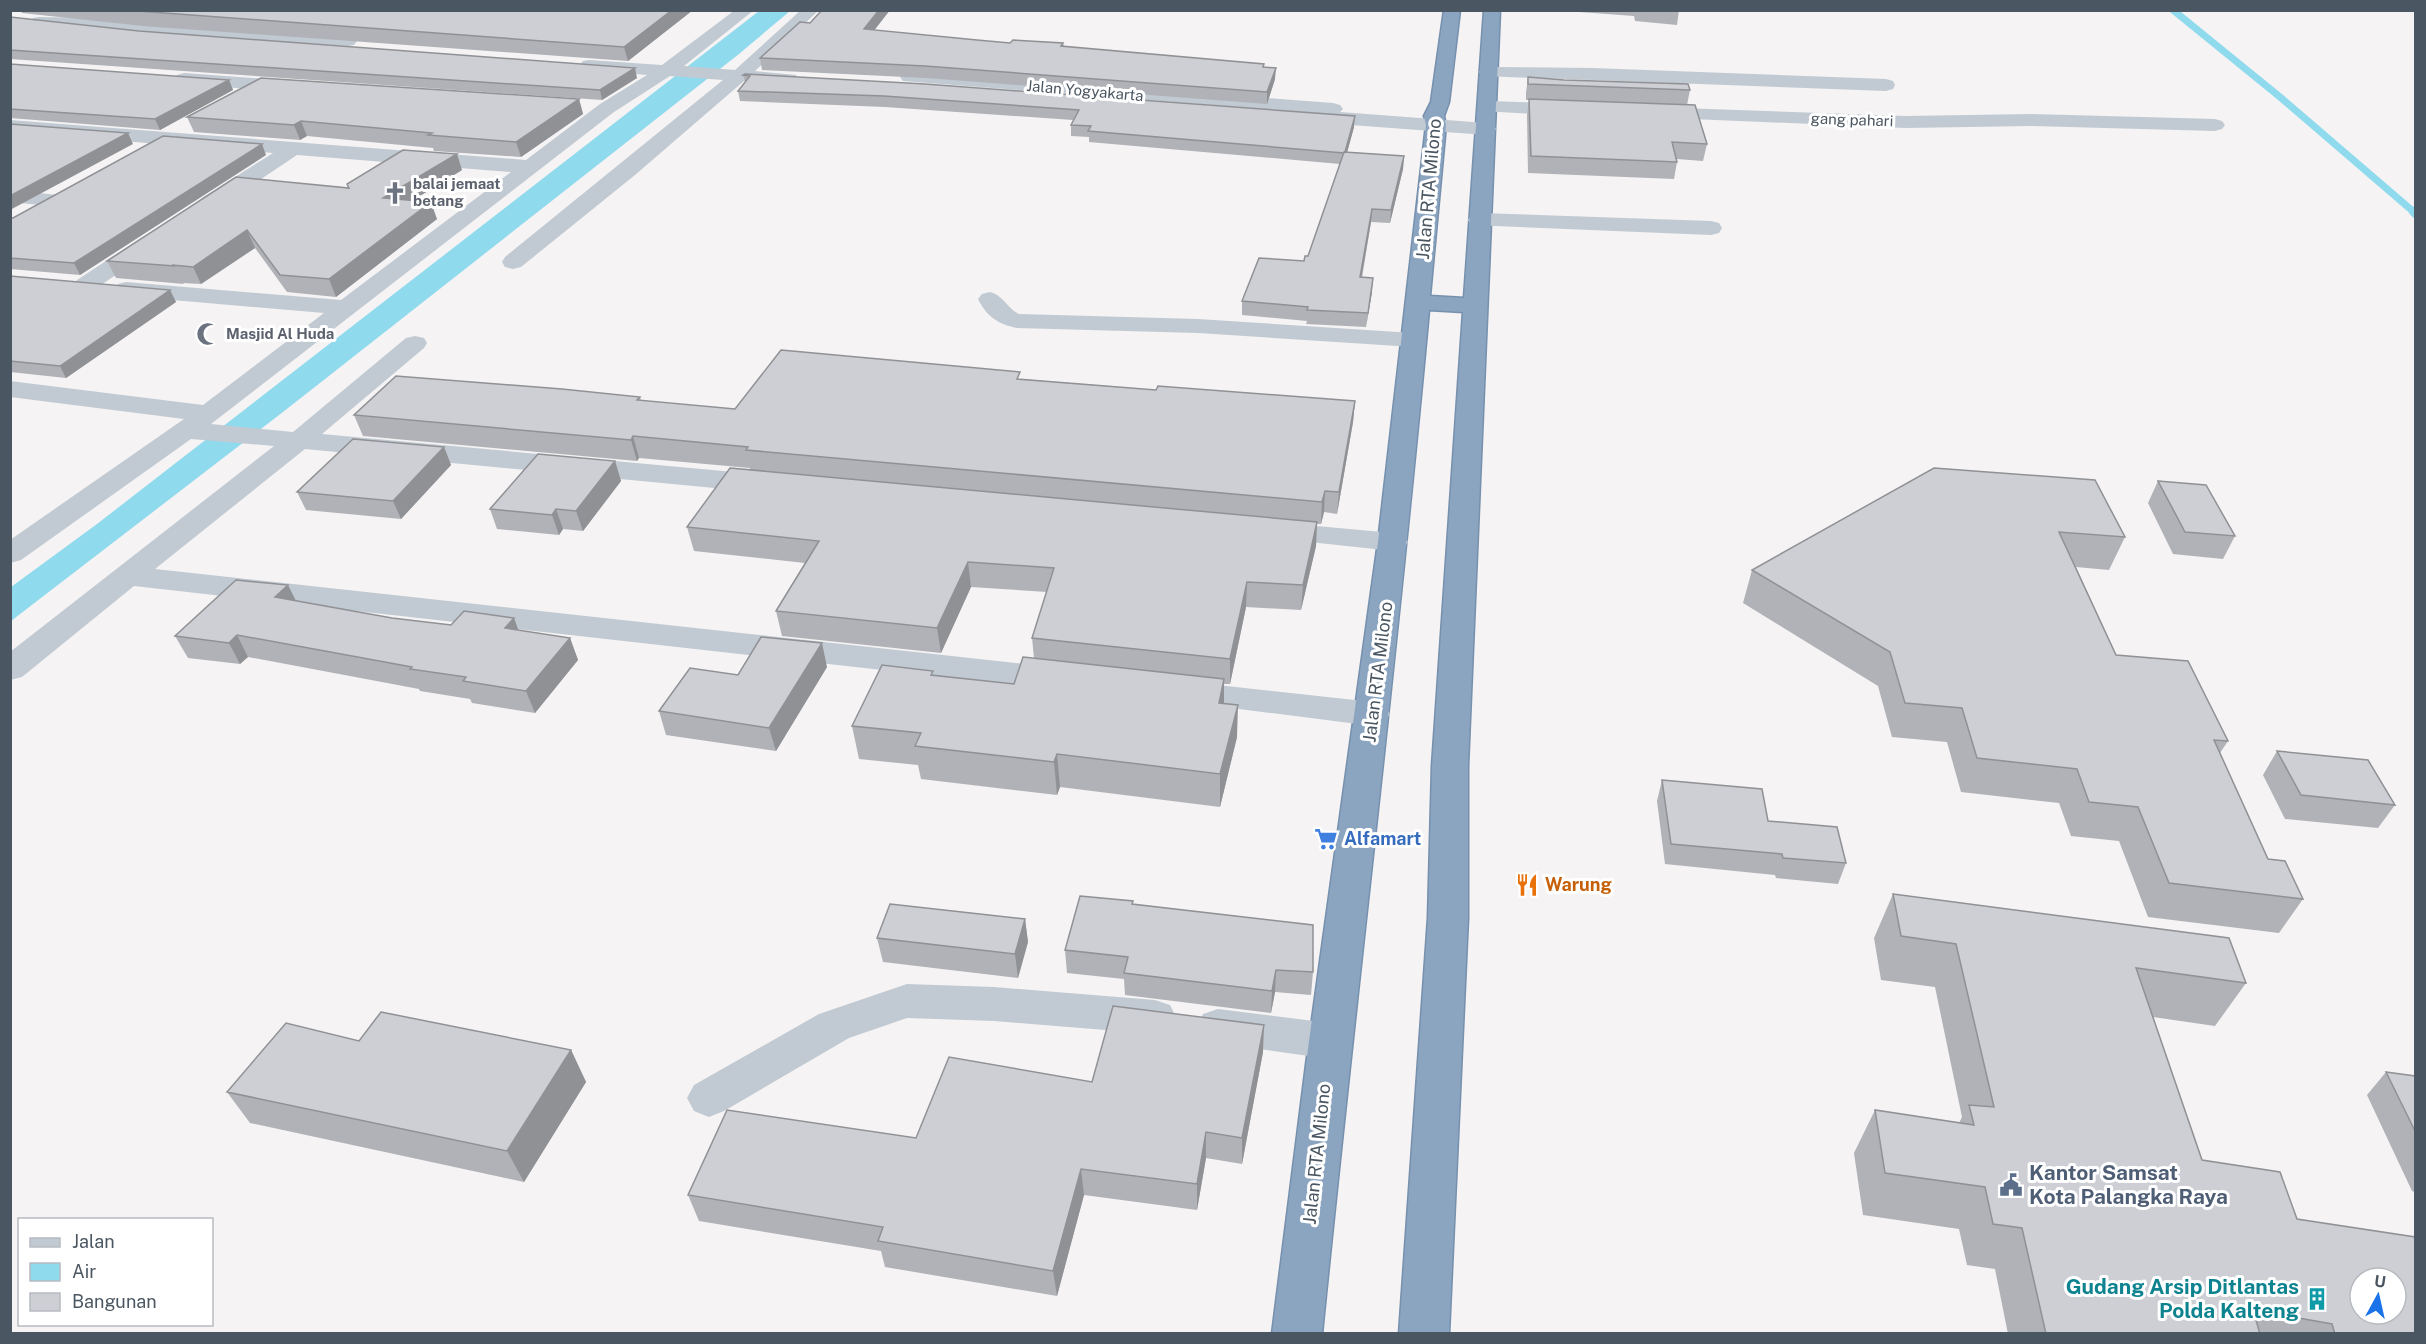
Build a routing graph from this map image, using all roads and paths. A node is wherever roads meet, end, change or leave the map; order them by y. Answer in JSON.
{"nodes":[{"id":1,"x":185,"y":10,"type":"edge"},
{"id":2,"x":746,"y":10,"type":"edge"},
{"id":3,"x":811,"y":10,"type":"edge"},
{"id":4,"x":1452,"y":10,"type":"edge"},
{"id":5,"x":1492,"y":10,"type":"edge"},
{"id":6,"x":20,"y":19,"type":"edge"},
{"id":7,"x":148,"y":30,"type":"junction"},
{"id":8,"x":333,"y":43,"type":"junction"},
{"id":9,"x":362,"y":45,"type":"edge"},
{"id":10,"x":309,"y":57,"type":"edge"},
{"id":11,"x":570,"y":60,"type":"edge"},
{"id":12,"x":290,"y":68,"type":"edge"},
{"id":13,"x":682,"y":69,"type":"junction"},
{"id":14,"x":738,"y":72,"type":"junction"},
{"id":15,"x":1488,"y":72,"type":"junction"},
{"id":16,"x":809,"y":76,"type":"edge"},
{"id":17,"x":166,"y":78,"type":"edge"},
{"id":18,"x":889,"y":80,"type":"edge"},
{"id":19,"x":262,"y":85,"type":"junction"},
{"id":20,"x":1886,"y":85,"type":"dead end"},
{"id":21,"x":309,"y":88,"type":"edge"},
{"id":22,"x":232,"y":101,"type":"edge"},
{"id":23,"x":584,"y":107,"type":"dead end"},
{"id":24,"x":607,"y":108,"type":"junction"},
{"id":25,"x":1595,"y":111,"type":"edge"},
{"id":26,"x":1631,"y":112,"type":"edge"},
{"id":27,"x":1487,"y":118,"type":"junction"},
{"id":28,"x":1435,"y":120,"type":"junction"},
{"id":29,"x":192,"y":123,"type":"edge"},
{"id":30,"x":2215,"y":125,"type":"dead end"},
{"id":31,"x":10,"y":126,"type":"edge"},
{"id":32,"x":163,"y":139,"type":"junction"},
{"id":33,"x":292,"y":149,"type":"junction"},
{"id":34,"x":130,"y":157,"type":"edge"},
{"id":35,"x":531,"y":167,"type":"junction"},
{"id":36,"x":70,"y":190,"type":"edge"},
{"id":37,"x":10,"y":196,"type":"edge"},
{"id":38,"x":50,"y":200,"type":"junction"},
{"id":39,"x":193,"y":214,"type":"edge"},
{"id":40,"x":20,"y":217,"type":"edge"},
{"id":41,"x":1479,"y":220,"type":"junction"},
{"id":42,"x":1711,"y":228,"type":"dead end"},
{"id":43,"x":164,"y":233,"type":"edge"},
{"id":44,"x":513,"y":261,"type":"dead end"},
{"id":45,"x":990,"y":299,"type":"dead end"},
{"id":46,"x":1419,"y":302,"type":"junction"},
{"id":47,"x":1475,"y":306,"type":"junction"},
{"id":48,"x":347,"y":308,"type":"junction"},
{"id":49,"x":1413,"y":340,"type":"junction"},
{"id":50,"x":415,"y":343,"type":"dead end"},
{"id":51,"x":10,"y":389,"type":"edge"},
{"id":52,"x":204,"y":426,"type":"junction"},
{"id":53,"x":298,"y":441,"type":"junction"},
{"id":54,"x":798,"y":487,"type":"edge"},
{"id":55,"x":1251,"y":529,"type":"edge"},
{"id":56,"x":1394,"y":542,"type":"junction"},
{"id":57,"x":10,"y":554,"type":"edge"},
{"id":58,"x":129,"y":576,"type":"junction"},
{"id":59,"x":10,"y":669,"type":"edge"},
{"id":60,"x":1089,"y":682,"type":"edge"},
{"id":61,"x":1148,"y":689,"type":"edge"},
{"id":62,"x":1373,"y":714,"type":"junction"},
{"id":63,"x":1330,"y":1041,"type":"junction"},
{"id":64,"x":709,"y":1098,"type":"dead end"},
{"id":65,"x":1297,"y":1334,"type":"edge"},
{"id":66,"x":1424,"y":1334,"type":"edge"}],
"edges":[{"from":1,"to":7,"type":"street"},
{"from":2,"to":13,"type":"street"},
{"from":3,"to":14,"type":"street"},
{"from":4,"to":28,"type":"highway","name":"Jalan RTA Milono"},
{"from":5,"to":15,"type":"highway"},
{"from":6,"to":7,"type":"street"},
{"from":7,"to":8,"type":"street"},
{"from":8,"to":9,"type":"street"},
{"from":8,"to":10,"type":"street"},
{"from":11,"to":13,"type":"street"},
{"from":12,"to":19,"type":"street"},
{"from":13,"to":14,"type":"street"},
{"from":13,"to":24,"type":"street"},
{"from":14,"to":16,"type":"street"},
{"from":14,"to":44,"type":"street"},
{"from":15,"to":20,"type":"street"},
{"from":15,"to":27,"type":"highway"},
{"from":17,"to":19,"type":"street"},
{"from":18,"to":28,"type":"street"},
{"from":19,"to":21,"type":"street"},
{"from":19,"to":22,"type":"street"},
{"from":23,"to":24,"type":"street"},
{"from":24,"to":35,"type":"street"},
{"from":25,"to":27,"type":"street"},
{"from":26,"to":30,"type":"street","name":"gang pahari"},
{"from":27,"to":28,"type":"street"},
{"from":27,"to":41,"type":"highway"},
{"from":28,"to":46,"type":"highway","name":"Jalan RTA Milono"},
{"from":29,"to":32,"type":"street"},
{"from":31,"to":32,"type":"street"},
{"from":32,"to":33,"type":"street"},
{"from":32,"to":34,"type":"street"},
{"from":33,"to":35,"type":"street"},
{"from":33,"to":39,"type":"street"},
{"from":35,"to":48,"type":"street"},
{"from":36,"to":38,"type":"street"},
{"from":37,"to":38,"type":"street"},
{"from":38,"to":40,"type":"street"},
{"from":41,"to":42,"type":"street"},
{"from":41,"to":47,"type":"highway"},
{"from":43,"to":48,"type":"street"},
{"from":45,"to":49,"type":"street"},
{"from":46,"to":47,"type":"highway"},
{"from":46,"to":49,"type":"highway","name":"Jalan RTA Milono"},
{"from":47,"to":66,"type":"highway"},
{"from":48,"to":52,"type":"street"},
{"from":49,"to":56,"type":"highway","name":"Jalan RTA Milono"},
{"from":50,"to":53,"type":"street"},
{"from":51,"to":52,"type":"street"},
{"from":52,"to":53,"type":"street"},
{"from":52,"to":57,"type":"street"},
{"from":53,"to":54,"type":"street"},
{"from":53,"to":58,"type":"street"},
{"from":55,"to":56,"type":"street"},
{"from":56,"to":62,"type":"highway","name":"Jalan RTA Milono"},
{"from":58,"to":59,"type":"street"},
{"from":58,"to":60,"type":"street"},
{"from":61,"to":62,"type":"street"},
{"from":62,"to":63,"type":"highway","name":"Jalan RTA Milono"},
{"from":63,"to":64,"type":"street"},
{"from":63,"to":65,"type":"highway","name":"Jalan RTA Milono"}]}
